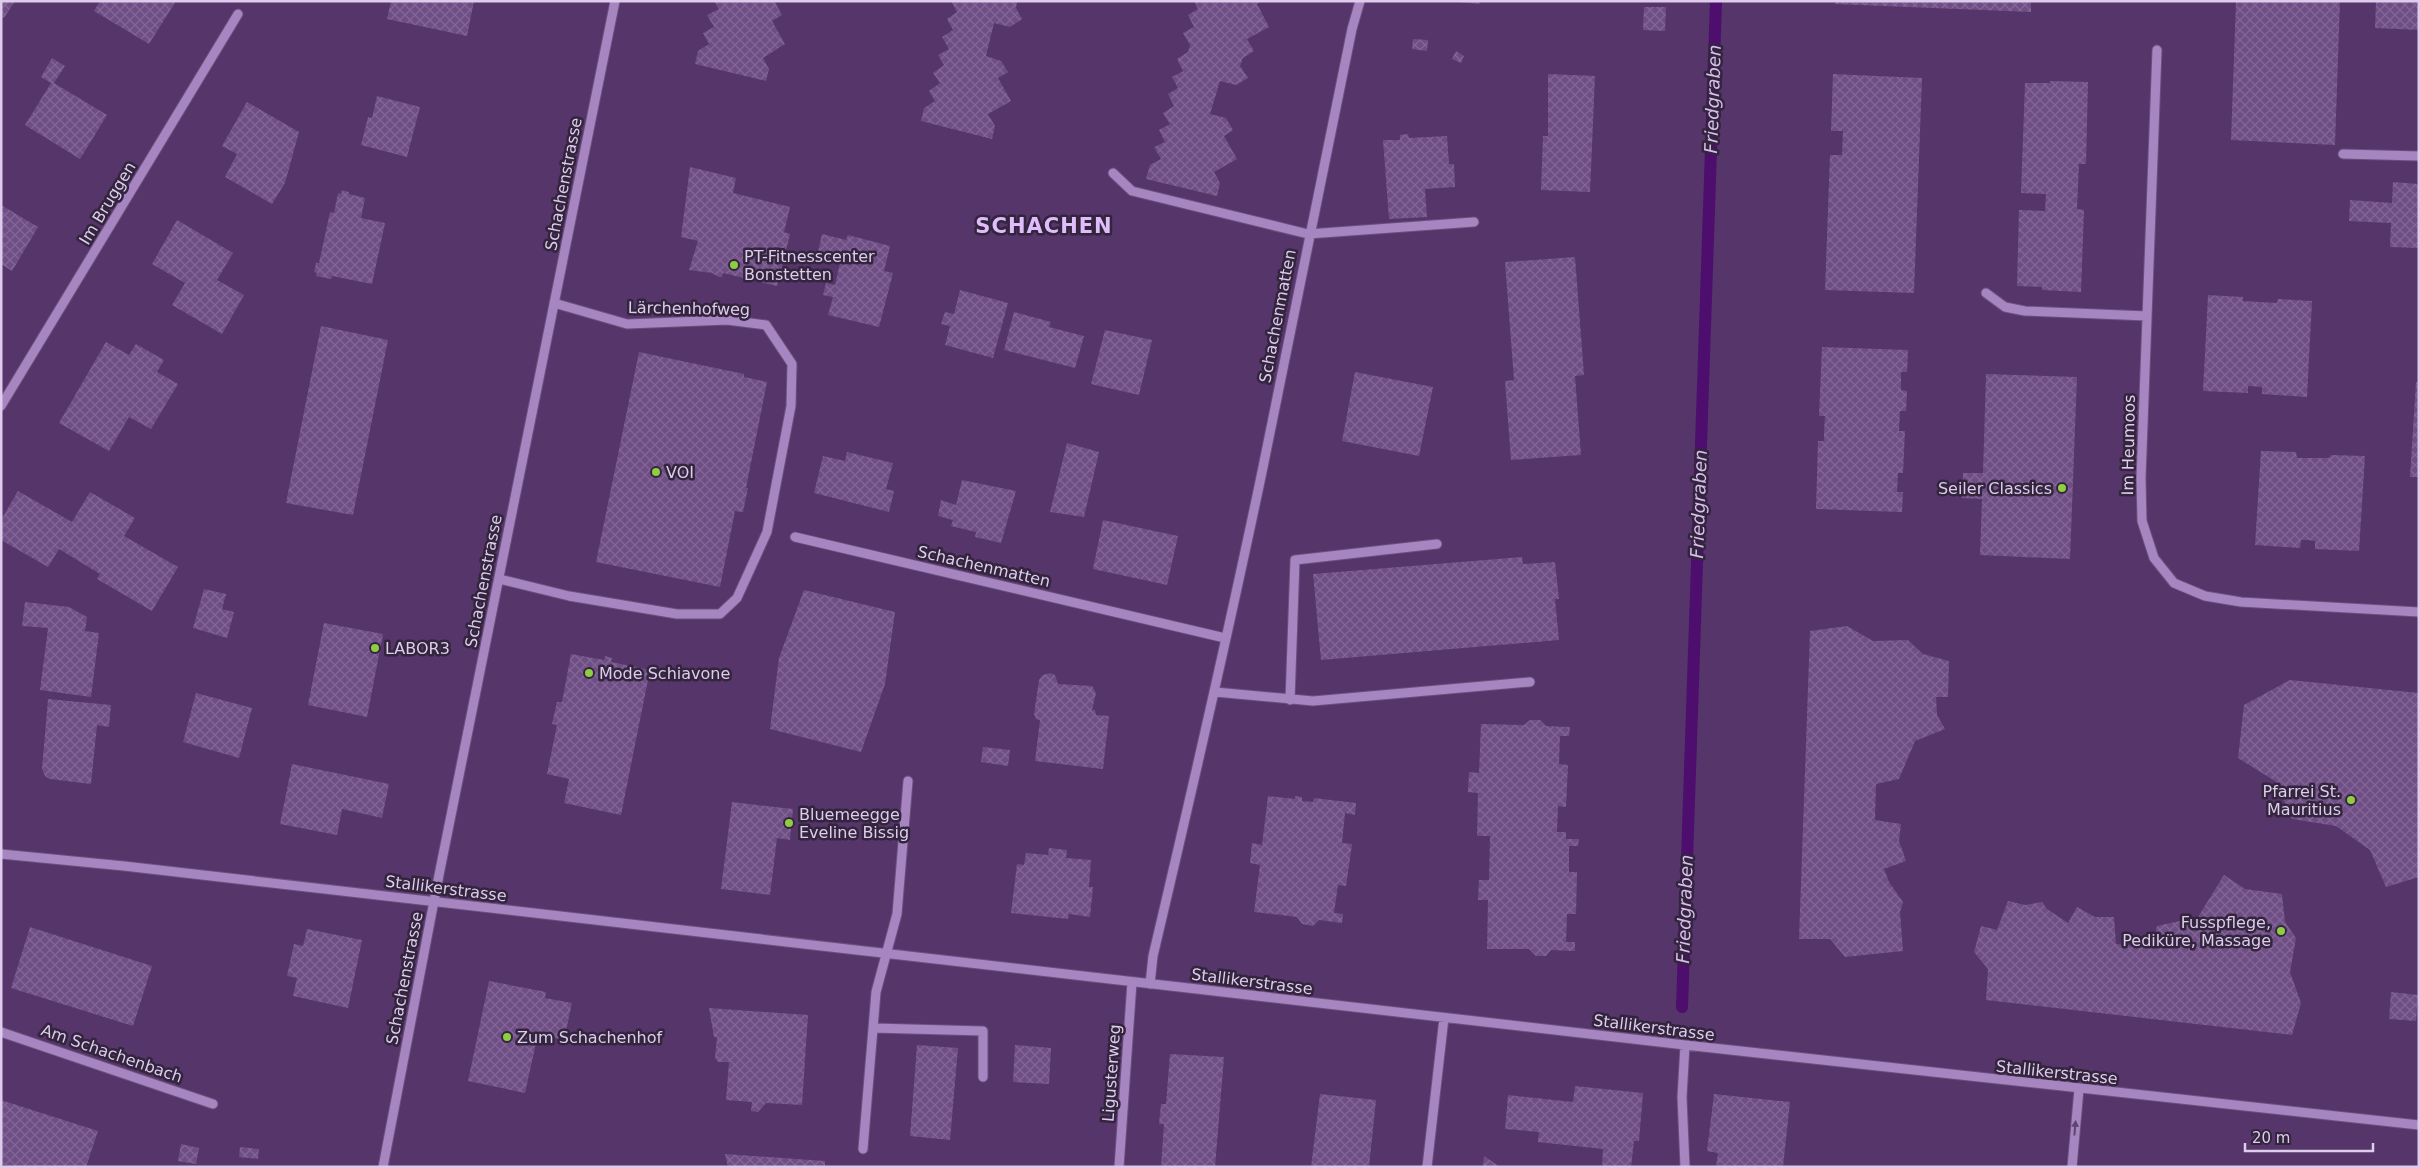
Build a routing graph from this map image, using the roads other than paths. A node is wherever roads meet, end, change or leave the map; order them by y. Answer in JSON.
{"nodes":[{"id":1,"x":615,"y":1,"type":"edge"},
{"id":2,"x":1360,"y":1,"type":"edge"},
{"id":3,"x":238,"y":14,"type":"dead end"},
{"id":4,"x":2157,"y":50,"type":"dead end"},
{"id":5,"x":2343,"y":154,"type":"dead end"},
{"id":6,"x":2419,"y":156,"type":"edge"},
{"id":7,"x":1113,"y":173,"type":"dead end"},
{"id":8,"x":1474,"y":222,"type":"dead end"},
{"id":9,"x":1308,"y":234,"type":"junction"},
{"id":10,"x":1986,"y":293,"type":"dead end"},
{"id":11,"x":554,"y":303,"type":"junction"},
{"id":12,"x":2147,"y":316,"type":"junction"},
{"id":13,"x":1,"y":406,"type":"edge"},
{"id":14,"x":795,"y":537,"type":"dead end"},
{"id":15,"x":1437,"y":544,"type":"dead end"},
{"id":16,"x":499,"y":579,"type":"junction"},
{"id":17,"x":2419,"y":612,"type":"edge"},
{"id":18,"x":1225,"y":638,"type":"junction"},
{"id":19,"x":1530,"y":682,"type":"dead end"},
{"id":20,"x":1215,"y":692,"type":"junction"},
{"id":21,"x":1290,"y":700,"type":"junction"},
{"id":22,"x":908,"y":781,"type":"dead end"},
{"id":23,"x":1,"y":854,"type":"edge"},
{"id":24,"x":434,"y":902,"type":"junction"},
{"id":25,"x":887,"y":953,"type":"junction"},
{"id":26,"x":1132,"y":982,"type":"junction"},
{"id":27,"x":1150,"y":984,"type":"junction"},
{"id":28,"x":1444,"y":1018,"type":"junction"},
{"id":29,"x":873,"y":1028,"type":"junction"},
{"id":30,"x":1,"y":1032,"type":"edge"},
{"id":31,"x":1684,"y":1045,"type":"junction"},
{"id":32,"x":983,"y":1077,"type":"dead end"},
{"id":33,"x":2079,"y":1090,"type":"junction"},
{"id":34,"x":214,"y":1104,"type":"dead end"},
{"id":35,"x":2419,"y":1125,"type":"edge"},
{"id":36,"x":863,"y":1148,"type":"dead end"},
{"id":37,"x":383,"y":1167,"type":"edge"},
{"id":38,"x":1119,"y":1167,"type":"edge"},
{"id":39,"x":1426,"y":1167,"type":"edge"},
{"id":40,"x":1685,"y":1167,"type":"edge"},
{"id":41,"x":2072,"y":1167,"type":"edge"}],
"edges":[{"from":1,"to":11,"type":"street","name":"Schachenstrasse"},
{"from":2,"to":9,"type":"street","name":"Schachenmatten"},
{"from":3,"to":13,"type":"street","name":"Im Bruggen"},
{"from":4,"to":12,"type":"street","name":"Im Heumoos"},
{"from":5,"to":6,"type":"street"},
{"from":7,"to":9,"type":"street"},
{"from":8,"to":9,"type":"street"},
{"from":9,"to":18,"type":"street","name":"Schachenmatten"},
{"from":10,"to":12,"type":"street"},
{"from":11,"to":16,"type":"street","name":"Schachenstrasse"},
{"from":11,"to":16,"type":"street","name":"Lärchenhofweg"},
{"from":12,"to":17,"type":"street","name":"Im Heumoos"},
{"from":14,"to":18,"type":"street","name":"Schachenmatten"},
{"from":15,"to":21,"type":"street"},
{"from":16,"to":24,"type":"street","name":"Schachenstrasse"},
{"from":18,"to":20,"type":"street","name":"Schachenmatten"},
{"from":19,"to":21,"type":"street"},
{"from":20,"to":21,"type":"street"},
{"from":20,"to":27,"type":"street","name":"Schachenmatten"},
{"from":22,"to":25,"type":"street"},
{"from":23,"to":24,"type":"street","name":"Stallikerstrasse"},
{"from":24,"to":25,"type":"street","name":"Stallikerstrasse"},
{"from":24,"to":37,"type":"street","name":"Schachenstrasse"},
{"from":25,"to":26,"type":"street","name":"Stallikerstrasse"},
{"from":25,"to":29,"type":"street"},
{"from":26,"to":27,"type":"street","name":"Stallikerstrasse"},
{"from":26,"to":38,"type":"street","name":"Ligusterweg"},
{"from":27,"to":28,"type":"street","name":"Stallikerstrasse"},
{"from":28,"to":31,"type":"street","name":"Stallikerstrasse"},
{"from":28,"to":39,"type":"street"},
{"from":29,"to":32,"type":"street"},
{"from":29,"to":36,"type":"street"},
{"from":30,"to":34,"type":"street","name":"Am Schachenbach"},
{"from":31,"to":33,"type":"street","name":"Stallikerstrasse"},
{"from":31,"to":40,"type":"street"},
{"from":33,"to":35,"type":"street","name":"Stallikerstrasse"},
{"from":41,"to":33,"type":"street","one_way":true}]}
